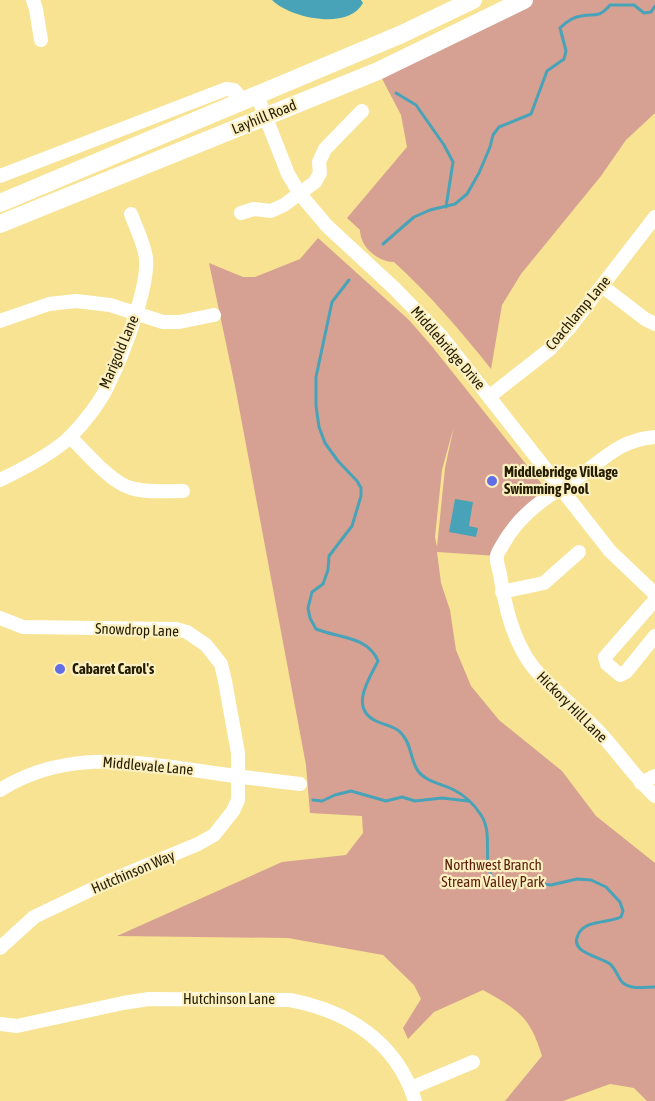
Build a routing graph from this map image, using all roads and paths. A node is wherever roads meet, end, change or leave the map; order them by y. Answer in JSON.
{"nodes":[{"id":1,"x":33,"y":0,"type":"edge"},
{"id":2,"x":473,"y":0,"type":"edge"},
{"id":3,"x":524,"y":0,"type":"edge"},
{"id":4,"x":41,"y":40,"type":"dead end"},
{"id":5,"x":250,"y":98,"type":"junction"},
{"id":6,"x":362,"y":111,"type":"dead end"},
{"id":7,"x":265,"y":116,"type":"junction"},
{"id":8,"x":0,"y":176,"type":"edge"},
{"id":9,"x":300,"y":194,"type":"junction"},
{"id":10,"x":0,"y":203,"type":"edge"},
{"id":11,"x":241,"y":213,"type":"dead end"},
{"id":12,"x":131,"y":214,"type":"dead end"},
{"id":13,"x":655,"y":217,"type":"edge"},
{"id":14,"x":0,"y":224,"type":"edge"},
{"id":15,"x":602,"y":286,"type":"junction"},
{"id":16,"x":136,"y":313,"type":"junction"},
{"id":17,"x":214,"y":315,"type":"dead end"},
{"id":18,"x":0,"y":321,"type":"edge"},
{"id":19,"x":655,"y":324,"type":"edge"},
{"id":20,"x":490,"y":396,"type":"junction"},
{"id":21,"x":70,"y":437,"type":"junction"},
{"id":22,"x":655,"y":437,"type":"edge"},
{"id":23,"x":0,"y":480,"type":"edge"},
{"id":24,"x":560,"y":489,"type":"junction"},
{"id":25,"x":183,"y":491,"type":"dead end"},
{"id":26,"x":571,"y":502,"type":"junction"},
{"id":27,"x":530,"y":510,"type":"junction"},
{"id":28,"x":579,"y":552,"type":"dead end"},
{"id":29,"x":502,"y":592,"type":"junction"},
{"id":30,"x":655,"y":594,"type":"edge"},
{"id":31,"x":655,"y":600,"type":"edge"},
{"id":32,"x":0,"y":618,"type":"edge"},
{"id":33,"x":655,"y":636,"type":"edge"},
{"id":34,"x":655,"y":776,"type":"edge"},
{"id":35,"x":239,"y":777,"type":"junction"},
{"id":36,"x":640,"y":783,"type":"junction"},
{"id":37,"x":300,"y":784,"type":"dead end"},
{"id":38,"x":0,"y":790,"type":"edge"},
{"id":39,"x":655,"y":796,"type":"edge"},
{"id":40,"x":0,"y":948,"type":"edge"},
{"id":41,"x":0,"y":1024,"type":"edge"},
{"id":42,"x":473,"y":1062,"type":"dead end"},
{"id":43,"x":413,"y":1094,"type":"edge"}],
"edges":[{"from":1,"to":4,"type":"street"},
{"from":2,"to":5,"type":"main road","name":"Layhill Road"},
{"from":3,"to":7,"type":"main road","name":"Layhill Road"},
{"from":5,"to":7,"type":"street","name":"Middlebridge Drive"},
{"from":5,"to":8,"type":"street"},
{"from":5,"to":10,"type":"main road","name":"Layhill Road"},
{"from":6,"to":9,"type":"street"},
{"from":7,"to":9,"type":"street","name":"Middlebridge Drive"},
{"from":7,"to":14,"type":"main road","name":"Layhill Road"},
{"from":9,"to":11,"type":"street"},
{"from":9,"to":20,"type":"street","name":"Middlebridge Drive"},
{"from":12,"to":16,"type":"street","name":"Marigold Lane"},
{"from":13,"to":15,"type":"street","name":"Coachlamp Lane"},
{"from":15,"to":19,"type":"street"},
{"from":15,"to":20,"type":"street","name":"Coachlamp Lane"},
{"from":16,"to":17,"type":"street"},
{"from":16,"to":18,"type":"street"},
{"from":16,"to":21,"type":"street","name":"Marigold Lane"},
{"from":20,"to":24,"type":"street","name":"Middlebridge Drive"},
{"from":21,"to":23,"type":"street","name":"Marigold Lane"},
{"from":21,"to":25,"type":"street"},
{"from":22,"to":24,"type":"street","name":"Hickory Hill Lane"},
{"from":24,"to":26,"type":"street","name":"Middlebridge Drive"},
{"from":24,"to":27,"type":"street","name":"Hickory Hill Lane"},
{"from":26,"to":27,"type":"street"},
{"from":26,"to":30,"type":"street","name":"Middlebridge Drive"},
{"from":27,"to":29,"type":"street","name":"Hickory Hill Lane"},
{"from":28,"to":29,"type":"street"},
{"from":29,"to":36,"type":"street","name":"Hickory Hill Lane"},
{"from":31,"to":33,"type":"street"},
{"from":32,"to":35,"type":"street","name":"Snowdrop Lane"},
{"from":34,"to":36,"type":"street"},
{"from":35,"to":37,"type":"street","name":"Middlevale Lane"},
{"from":35,"to":38,"type":"street","name":"Middlevale Lane"},
{"from":35,"to":40,"type":"street","name":"Hutchinson Way"},
{"from":36,"to":39,"type":"street","name":"Hickory Hill Lane"},
{"from":41,"to":43,"type":"street","name":"Hutchinson Lane"},
{"from":42,"to":43,"type":"street"}]}
